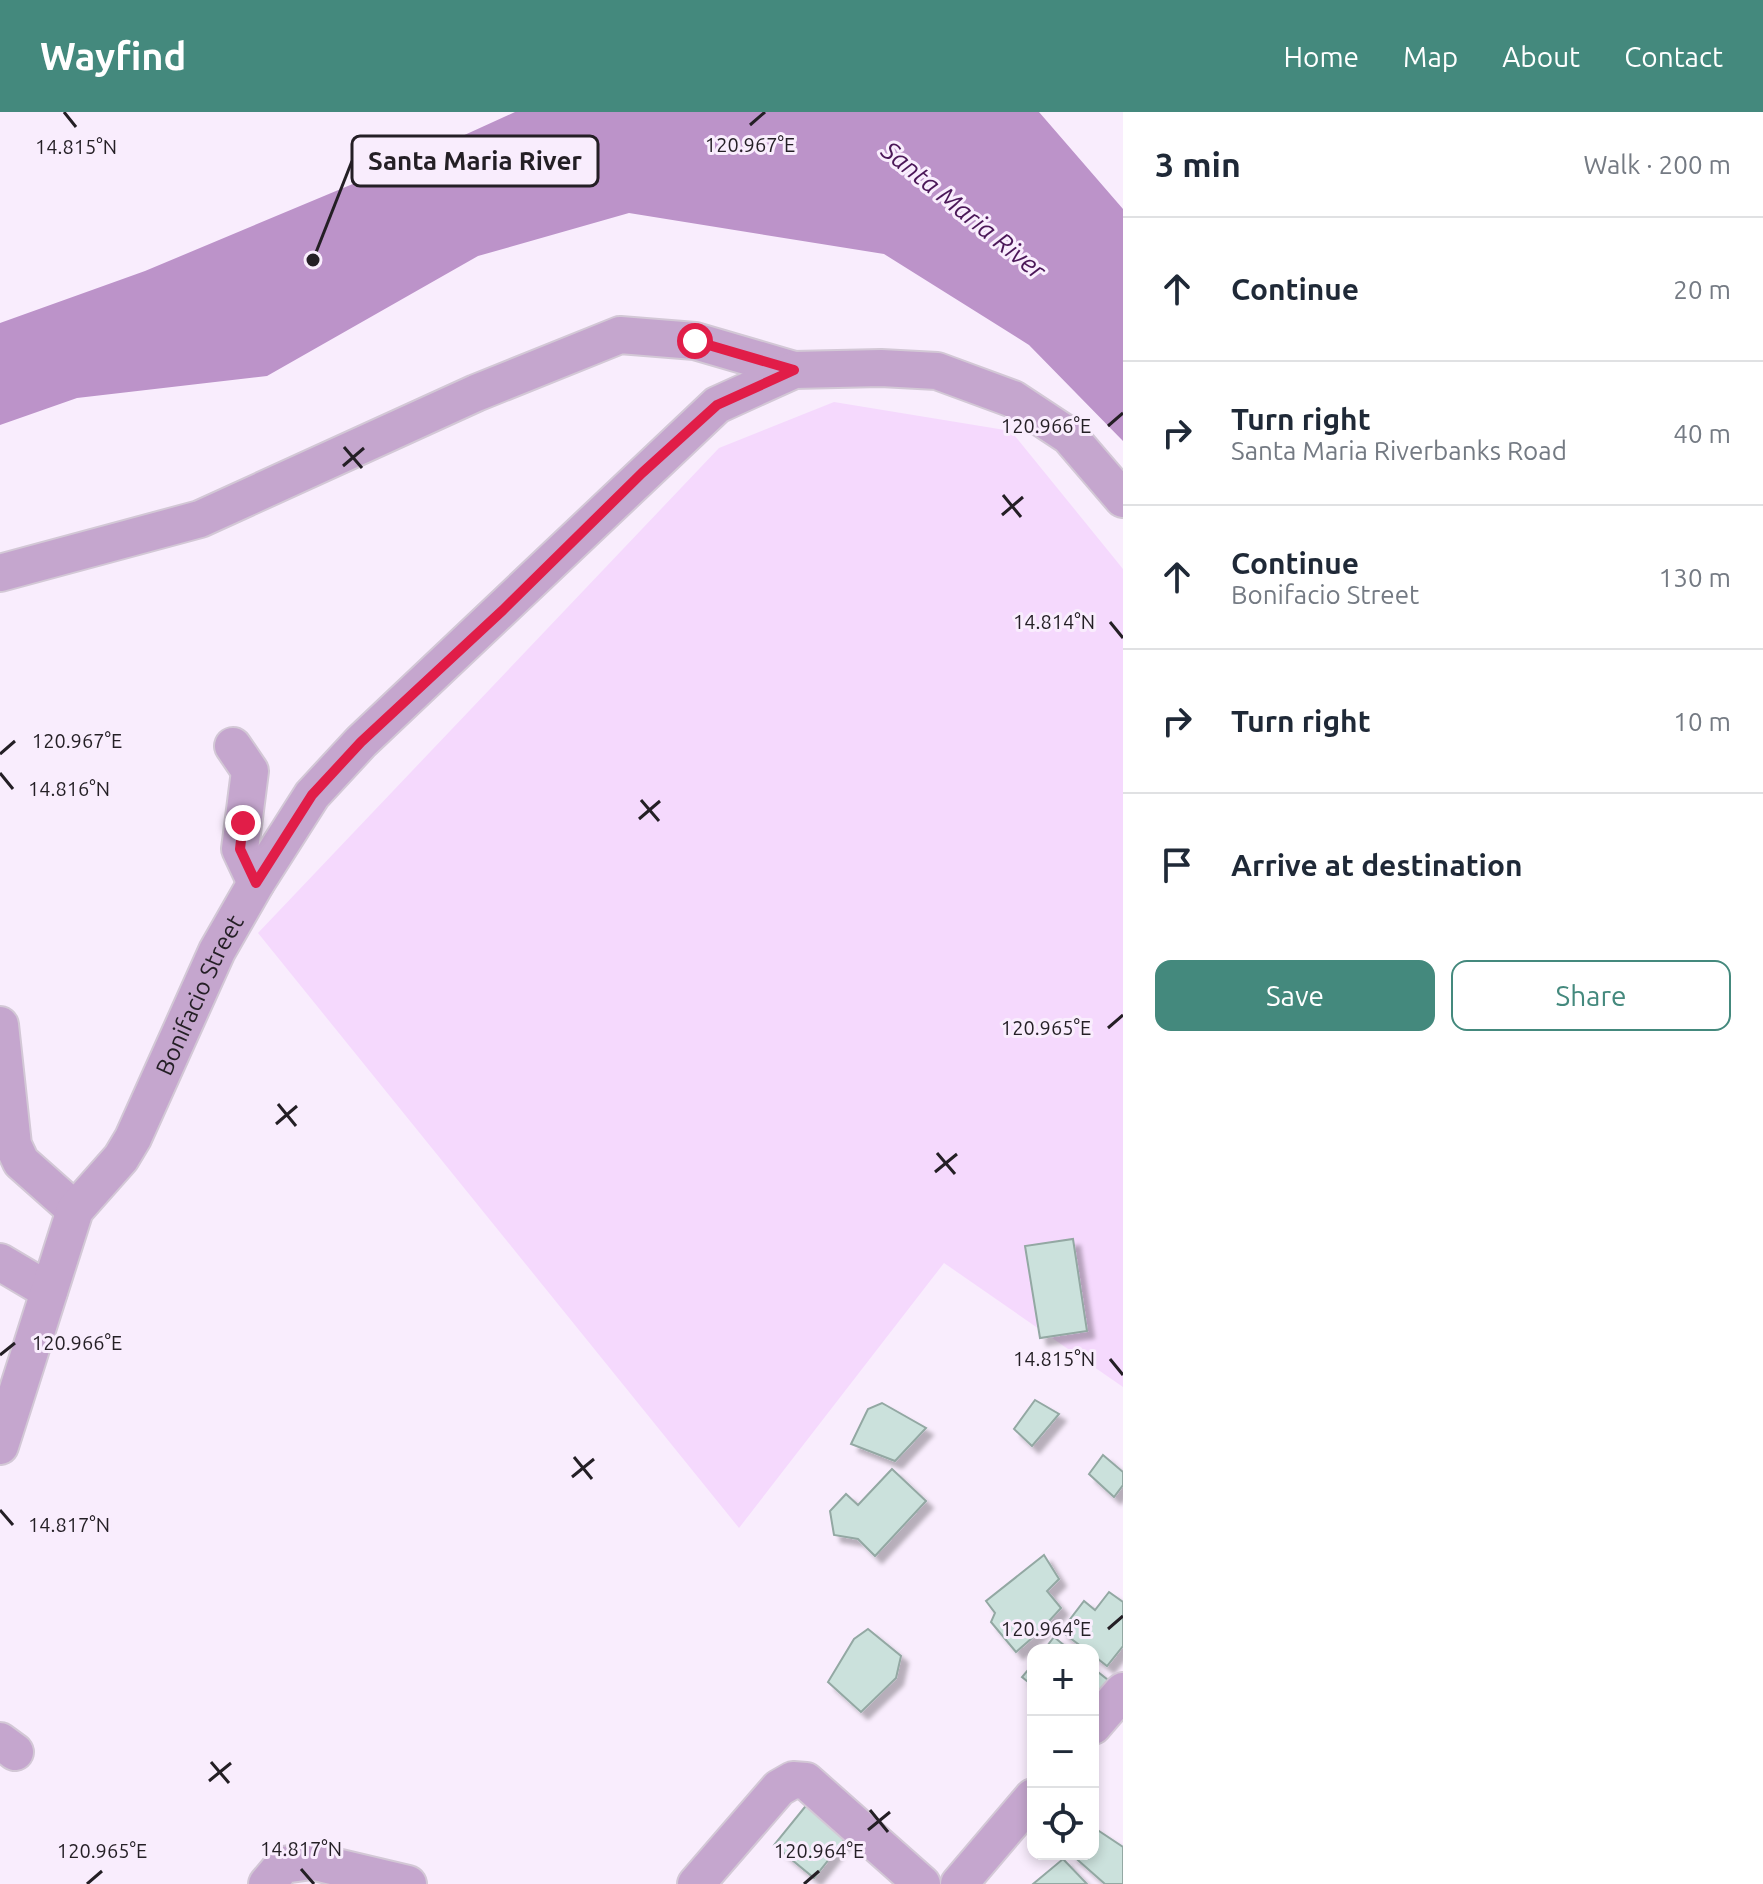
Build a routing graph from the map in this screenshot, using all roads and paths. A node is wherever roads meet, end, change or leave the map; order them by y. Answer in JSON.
{"nodes":[{"id":1,"x":794,"y":370,"type":"junction"},
{"id":2,"x":1123,"y":499,"type":"edge"},
{"id":3,"x":0,"y":573,"type":"edge"},
{"id":4,"x":233,"y":746,"type":"dead end"},
{"id":5,"x":256,"y":883,"type":"junction"},
{"id":6,"x":0,"y":1025,"type":"edge"},
{"id":7,"x":75,"y":1210,"type":"junction"},
{"id":8,"x":0,"y":1262,"type":"edge"},
{"id":9,"x":49,"y":1291,"type":"junction"},
{"id":10,"x":0,"y":1446,"type":"edge"},
{"id":11,"x":1123,"y":1691,"type":"edge"},
{"id":12,"x":1099,"y":1719,"type":"edge"},
{"id":13,"x":1027,"y":1804,"type":"edge"},
{"id":14,"x":267,"y":1884,"type":"edge"},
{"id":15,"x":408,"y":1884,"type":"edge"},
{"id":16,"x":696,"y":1884,"type":"edge"},
{"id":17,"x":922,"y":1884,"type":"edge"},
{"id":18,"x":959,"y":1884,"type":"edge"}],
"edges":[{"from":1,"to":2,"type":"street"},
{"from":1,"to":3,"type":"street"},
{"from":1,"to":5,"type":"street","name":"Bonifacio Street"},
{"from":4,"to":5,"type":"street"},
{"from":5,"to":7,"type":"street","name":"Bonifacio Street"},
{"from":6,"to":7,"type":"street"},
{"from":7,"to":9,"type":"street","name":"Bonifacio Street"},
{"from":8,"to":9,"type":"street"},
{"from":9,"to":10,"type":"street","name":"Bonifacio Street"},
{"from":11,"to":12,"type":"street"},
{"from":13,"to":18,"type":"street"},
{"from":14,"to":15,"type":"street"},
{"from":16,"to":17,"type":"street"}]}
